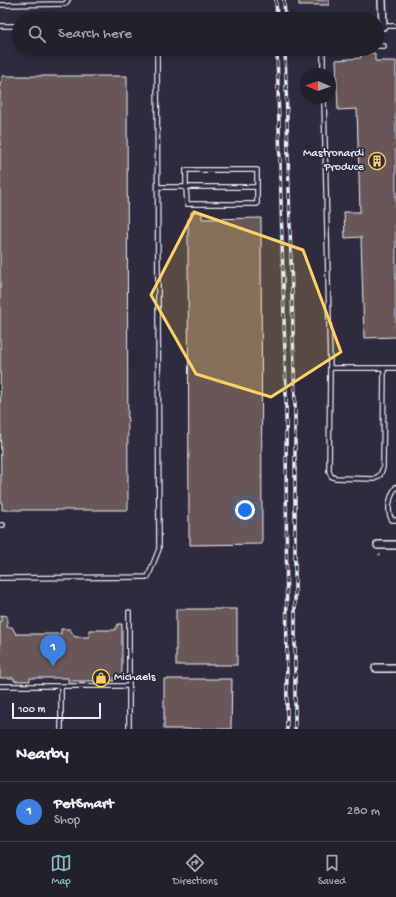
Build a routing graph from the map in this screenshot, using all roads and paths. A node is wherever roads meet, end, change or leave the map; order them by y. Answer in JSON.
{"nodes":[{"id":1,"x":16,"y":0,"type":"edge"},
{"id":2,"x":34,"y":0,"type":"edge"},
{"id":3,"x":68,"y":0,"type":"edge"},
{"id":4,"x":382,"y":0,"type":"edge"},
{"id":5,"x":0,"y":5,"type":"edge"},
{"id":6,"x":16,"y":5,"type":"junction"},
{"id":7,"x":34,"y":5,"type":"junction"},
{"id":8,"x":382,"y":12,"type":"edge"},
{"id":9,"x":0,"y":26,"type":"edge"},
{"id":10,"x":12,"y":26,"type":"edge"},
{"id":11,"x":384,"y":26,"type":"edge"},
{"id":12,"x":396,"y":26,"type":"edge"},
{"id":13,"x":157,"y":56,"type":"edge"},
{"id":14,"x":323,"y":56,"type":"edge"},
{"id":15,"x":323,"y":68,"type":"edge"},
{"id":16,"x":324,"y":104,"type":"edge"},
{"id":17,"x":158,"y":187,"type":"junction"},
{"id":18,"x":186,"y":187,"type":"junction"},
{"id":19,"x":257,"y":187,"type":"junction"},
{"id":20,"x":330,"y":368,"type":"junction"},
{"id":21,"x":384,"y":368,"type":"junction"},
{"id":22,"x":396,"y":368,"type":"edge"},
{"id":23,"x":396,"y":487,"type":"edge"},
{"id":24,"x":396,"y":520,"type":"edge"},
{"id":25,"x":378,"y":545,"type":"dead end"},
{"id":26,"x":396,"y":546,"type":"edge"},
{"id":27,"x":378,"y":554,"type":"dead end"},
{"id":28,"x":381,"y":554,"type":"dead end"},
{"id":29,"x":0,"y":578,"type":"edge"},
{"id":30,"x":129,"y":612,"type":"dead end"},
{"id":31,"x":376,"y":668,"type":"dead end"},
{"id":32,"x":396,"y":668,"type":"edge"},
{"id":33,"x":0,"y":686,"type":"edge"},
{"id":34,"x":62,"y":686,"type":"junction"},
{"id":35,"x":129,"y":686,"type":"junction"},
{"id":36,"x":61,"y":729,"type":"edge"},
{"id":37,"x":129,"y":729,"type":"edge"}],
"edges":[{"from":1,"to":6,"type":"lane"},
{"from":2,"to":7,"type":"lane"},
{"from":3,"to":7,"type":"lane"},
{"from":4,"to":8,"type":"street"},
{"from":5,"to":6,"type":"lane"},
{"from":6,"to":7,"type":"lane"},
{"from":9,"to":10,"type":"lane"},
{"from":11,"to":12,"type":"lane"},
{"from":13,"to":17,"type":"lane"},
{"from":14,"to":15,"type":"lane"},
{"from":16,"to":20,"type":"lane"},
{"from":17,"to":18,"type":"lane"},
{"from":17,"to":29,"type":"lane"},
{"from":18,"to":19,"type":"lane"},
{"from":18,"to":19,"type":"lane"},
{"from":18,"to":19,"type":"lane"},
{"from":20,"to":21,"type":"lane"},
{"from":20,"to":21,"type":"lane"},
{"from":21,"to":22,"type":"lane"},
{"from":23,"to":24,"type":"lane"},
{"from":25,"to":26,"type":"street"},
{"from":27,"to":28,"type":"path"},
{"from":30,"to":35,"type":"lane"},
{"from":31,"to":32,"type":"street"},
{"from":33,"to":34,"type":"lane"},
{"from":34,"to":35,"type":"lane"},
{"from":34,"to":36,"type":"lane"},
{"from":35,"to":37,"type":"lane"}]}
